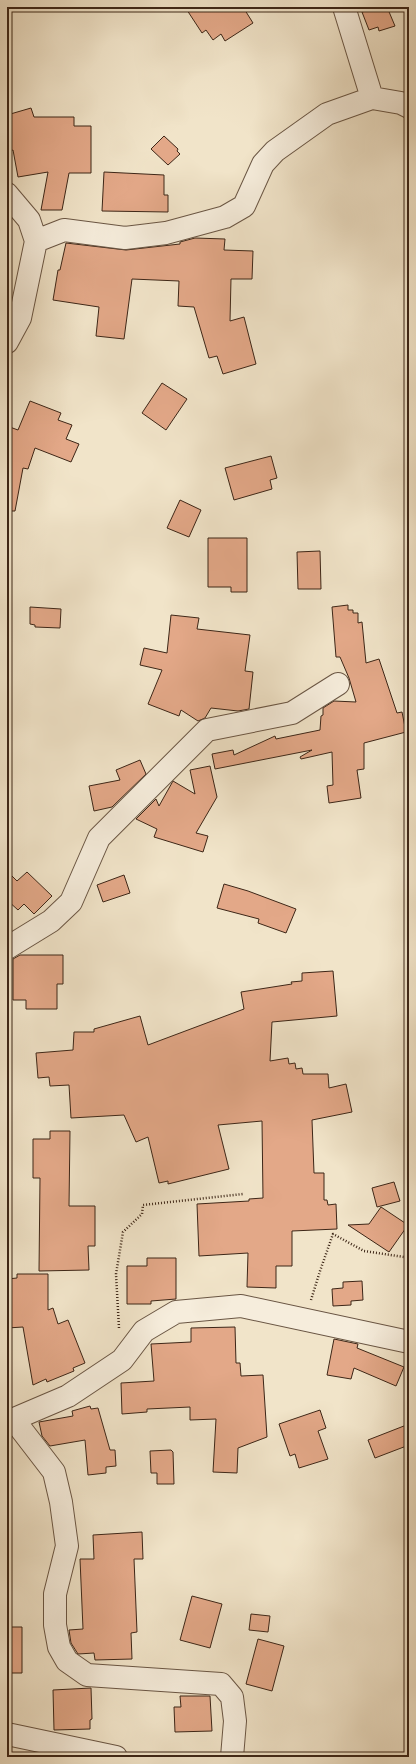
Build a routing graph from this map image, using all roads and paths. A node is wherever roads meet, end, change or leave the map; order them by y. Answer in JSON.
{"nodes":[{"id":1,"x":344,"y":7,"type":"edge"},
{"id":2,"x":372,"y":98,"type":"junction"},
{"id":3,"x":409,"y":107,"type":"edge"},
{"id":4,"x":7,"y":194,"type":"edge"},
{"id":5,"x":36,"y":241,"type":"junction"},
{"id":6,"x":7,"y":342,"type":"edge"},
{"id":7,"x":338,"y":684,"type":"dead end"},
{"id":8,"x":7,"y":948,"type":"edge"},
{"id":9,"x":242,"y":1194,"type":"dead end"},
{"id":10,"x":409,"y":1255,"type":"edge"},
{"id":11,"x":306,"y":1320,"type":"junction"},
{"id":12,"x":120,"y":1329,"type":"dead end"},
{"id":13,"x":409,"y":1342,"type":"edge"},
{"id":14,"x":11,"y":1421,"type":"edge"},
{"id":15,"x":7,"y":1734,"type":"edge"},
{"id":16,"x":116,"y":1757,"type":"edge"},
{"id":17,"x":232,"y":1757,"type":"edge"}],
"edges":[{"from":1,"to":2,"type":"street"},
{"from":2,"to":3,"type":"street"},
{"from":2,"to":5,"type":"street"},
{"from":4,"to":5,"type":"street"},
{"from":5,"to":6,"type":"street"},
{"from":7,"to":8,"type":"street"},
{"from":9,"to":12,"type":"path"},
{"from":10,"to":11,"type":"path"},
{"from":11,"to":13,"type":"street"},
{"from":11,"to":14,"type":"street"},
{"from":14,"to":17,"type":"street"},
{"from":15,"to":16,"type":"street"}]}
